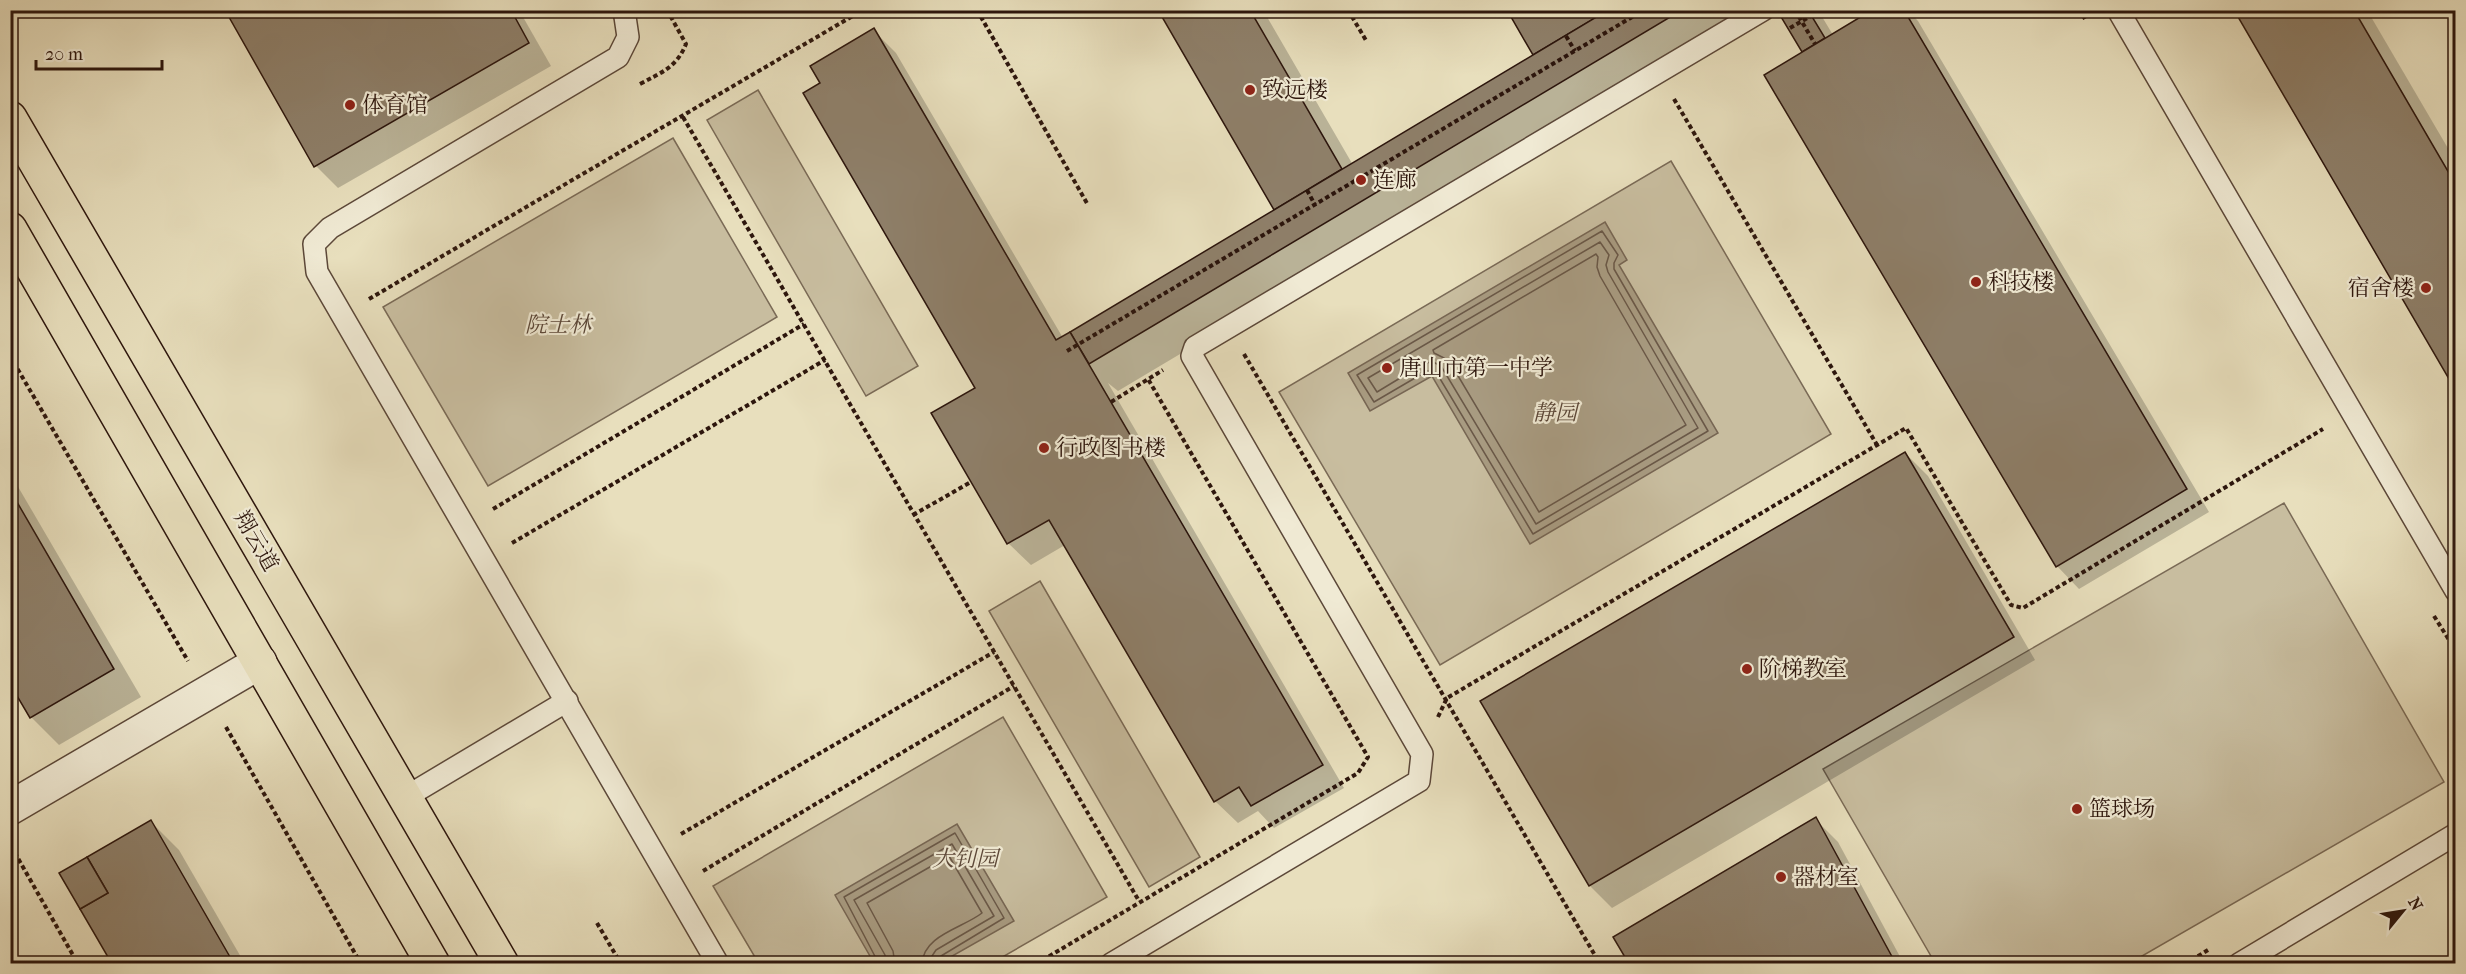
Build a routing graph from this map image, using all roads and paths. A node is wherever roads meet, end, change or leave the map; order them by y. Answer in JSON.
{"nodes":[{"id":1,"x":624,"y":10,"type":"edge"},
{"id":2,"x":863,"y":10,"type":"edge"},
{"id":3,"x":977,"y":10,"type":"edge"},
{"id":4,"x":1348,"y":10,"type":"edge"},
{"id":5,"x":1644,"y":10,"type":"edge"},
{"id":6,"x":1763,"y":10,"type":"edge"},
{"id":7,"x":1794,"y":10,"type":"edge"},
{"id":8,"x":2118,"y":10,"type":"edge"},
{"id":9,"x":1566,"y":36,"type":"dead end"},
{"id":10,"x":1366,"y":42,"type":"dead end"},
{"id":11,"x":1815,"y":44,"type":"dead end"},
{"id":12,"x":1575,"y":51,"type":"junction"},
{"id":13,"x":1658,"y":73,"type":"junction"},
{"id":14,"x":683,"y":117,"type":"junction"},
{"id":15,"x":10,"y":118,"type":"edge"},
{"id":16,"x":1307,"y":190,"type":"dead end"},
{"id":17,"x":1088,"y":205,"type":"dead end"},
{"id":18,"x":1315,"y":205,"type":"junction"},
{"id":19,"x":10,"y":230,"type":"edge"},
{"id":20,"x":363,"y":302,"type":"dead end"},
{"id":21,"x":804,"y":324,"type":"junction"},
{"id":22,"x":1067,"y":351,"type":"dead end"},
{"id":23,"x":1242,"y":351,"type":"dead end"},
{"id":24,"x":825,"y":360,"type":"junction"},
{"id":25,"x":1148,"y":379,"type":"dead end"},
{"id":26,"x":2323,"y":429,"type":"dead end"},
{"id":27,"x":1877,"y":445,"type":"junction"},
{"id":28,"x":971,"y":482,"type":"dead end"},
{"id":29,"x":485,"y":514,"type":"dead end"},
{"id":30,"x":913,"y":514,"type":"junction"},
{"id":31,"x":504,"y":548,"type":"dead end"},
{"id":32,"x":2456,"y":591,"type":"edge"},
{"id":33,"x":994,"y":652,"type":"junction"},
{"id":34,"x":260,"y":662,"type":"junction"},
{"id":35,"x":1014,"y":686,"type":"junction"},
{"id":36,"x":1447,"y":698,"type":"junction"},
{"id":37,"x":567,"y":701,"type":"junction"},
{"id":38,"x":1422,"y":754,"type":"junction"},
{"id":39,"x":406,"y":797,"type":"junction"},
{"id":40,"x":10,"y":807,"type":"edge"},
{"id":41,"x":2456,"y":834,"type":"edge"},
{"id":42,"x":674,"y":838,"type":"dead end"},
{"id":43,"x":10,"y":846,"type":"edge"},
{"id":44,"x":696,"y":875,"type":"dead end"},
{"id":45,"x":1139,"y":902,"type":"junction"},
{"id":46,"x":597,"y":922,"type":"dead end"},
{"id":47,"x":78,"y":963,"type":"edge"},
{"id":48,"x":432,"y":963,"type":"edge"},
{"id":49,"x":502,"y":963,"type":"edge"},
{"id":50,"x":621,"y":963,"type":"edge"},
{"id":51,"x":718,"y":963,"type":"edge"},
{"id":52,"x":1036,"y":963,"type":"edge"},
{"id":53,"x":1111,"y":963,"type":"edge"},
{"id":54,"x":1600,"y":963,"type":"edge"},
{"id":55,"x":2239,"y":963,"type":"edge"}],
"edges":[{"from":1,"to":37,"type":"lane"},
{"from":2,"to":14,"type":"path"},
{"from":3,"to":17,"type":"path"},
{"from":4,"to":10,"type":"path"},
{"from":5,"to":12,"type":"path"},
{"from":6,"to":13,"type":"lane"},
{"from":7,"to":11,"type":"path","bridge":true},
{"from":8,"to":32,"type":"lane"},
{"from":9,"to":12,"type":"path"},
{"from":12,"to":18,"type":"path"},
{"from":13,"to":27,"type":"path"},
{"from":13,"to":38,"type":"lane"},
{"from":14,"to":20,"type":"path"},
{"from":14,"to":21,"type":"path"},
{"from":15,"to":39,"type":"main road","name":"翔云道"},
{"from":16,"to":18,"type":"path"},
{"from":18,"to":22,"type":"path"},
{"from":19,"to":34,"type":"main road"},
{"from":21,"to":24,"type":"path"},
{"from":21,"to":29,"type":"path"},
{"from":23,"to":36,"type":"path"},
{"from":24,"to":30,"type":"path"},
{"from":24,"to":31,"type":"path"},
{"from":25,"to":45,"type":"path"},
{"from":26,"to":27,"type":"path"},
{"from":27,"to":36,"type":"path"},
{"from":28,"to":30,"type":"path"},
{"from":30,"to":33,"type":"path"},
{"from":33,"to":35,"type":"path"},
{"from":33,"to":42,"type":"path"},
{"from":34,"to":40,"type":"street"},
{"from":34,"to":48,"type":"main road"},
{"from":35,"to":44,"type":"path"},
{"from":35,"to":45,"type":"path"},
{"from":36,"to":38,"type":"path"},
{"from":36,"to":54,"type":"path"},
{"from":37,"to":39,"type":"lane"},
{"from":37,"to":51,"type":"lane"},
{"from":38,"to":53,"type":"lane"},
{"from":39,"to":49,"type":"main road","name":"翔云道"},
{"from":41,"to":55,"type":"lane"},
{"from":43,"to":47,"type":"path"},
{"from":45,"to":52,"type":"path"},
{"from":46,"to":50,"type":"path"}]}
